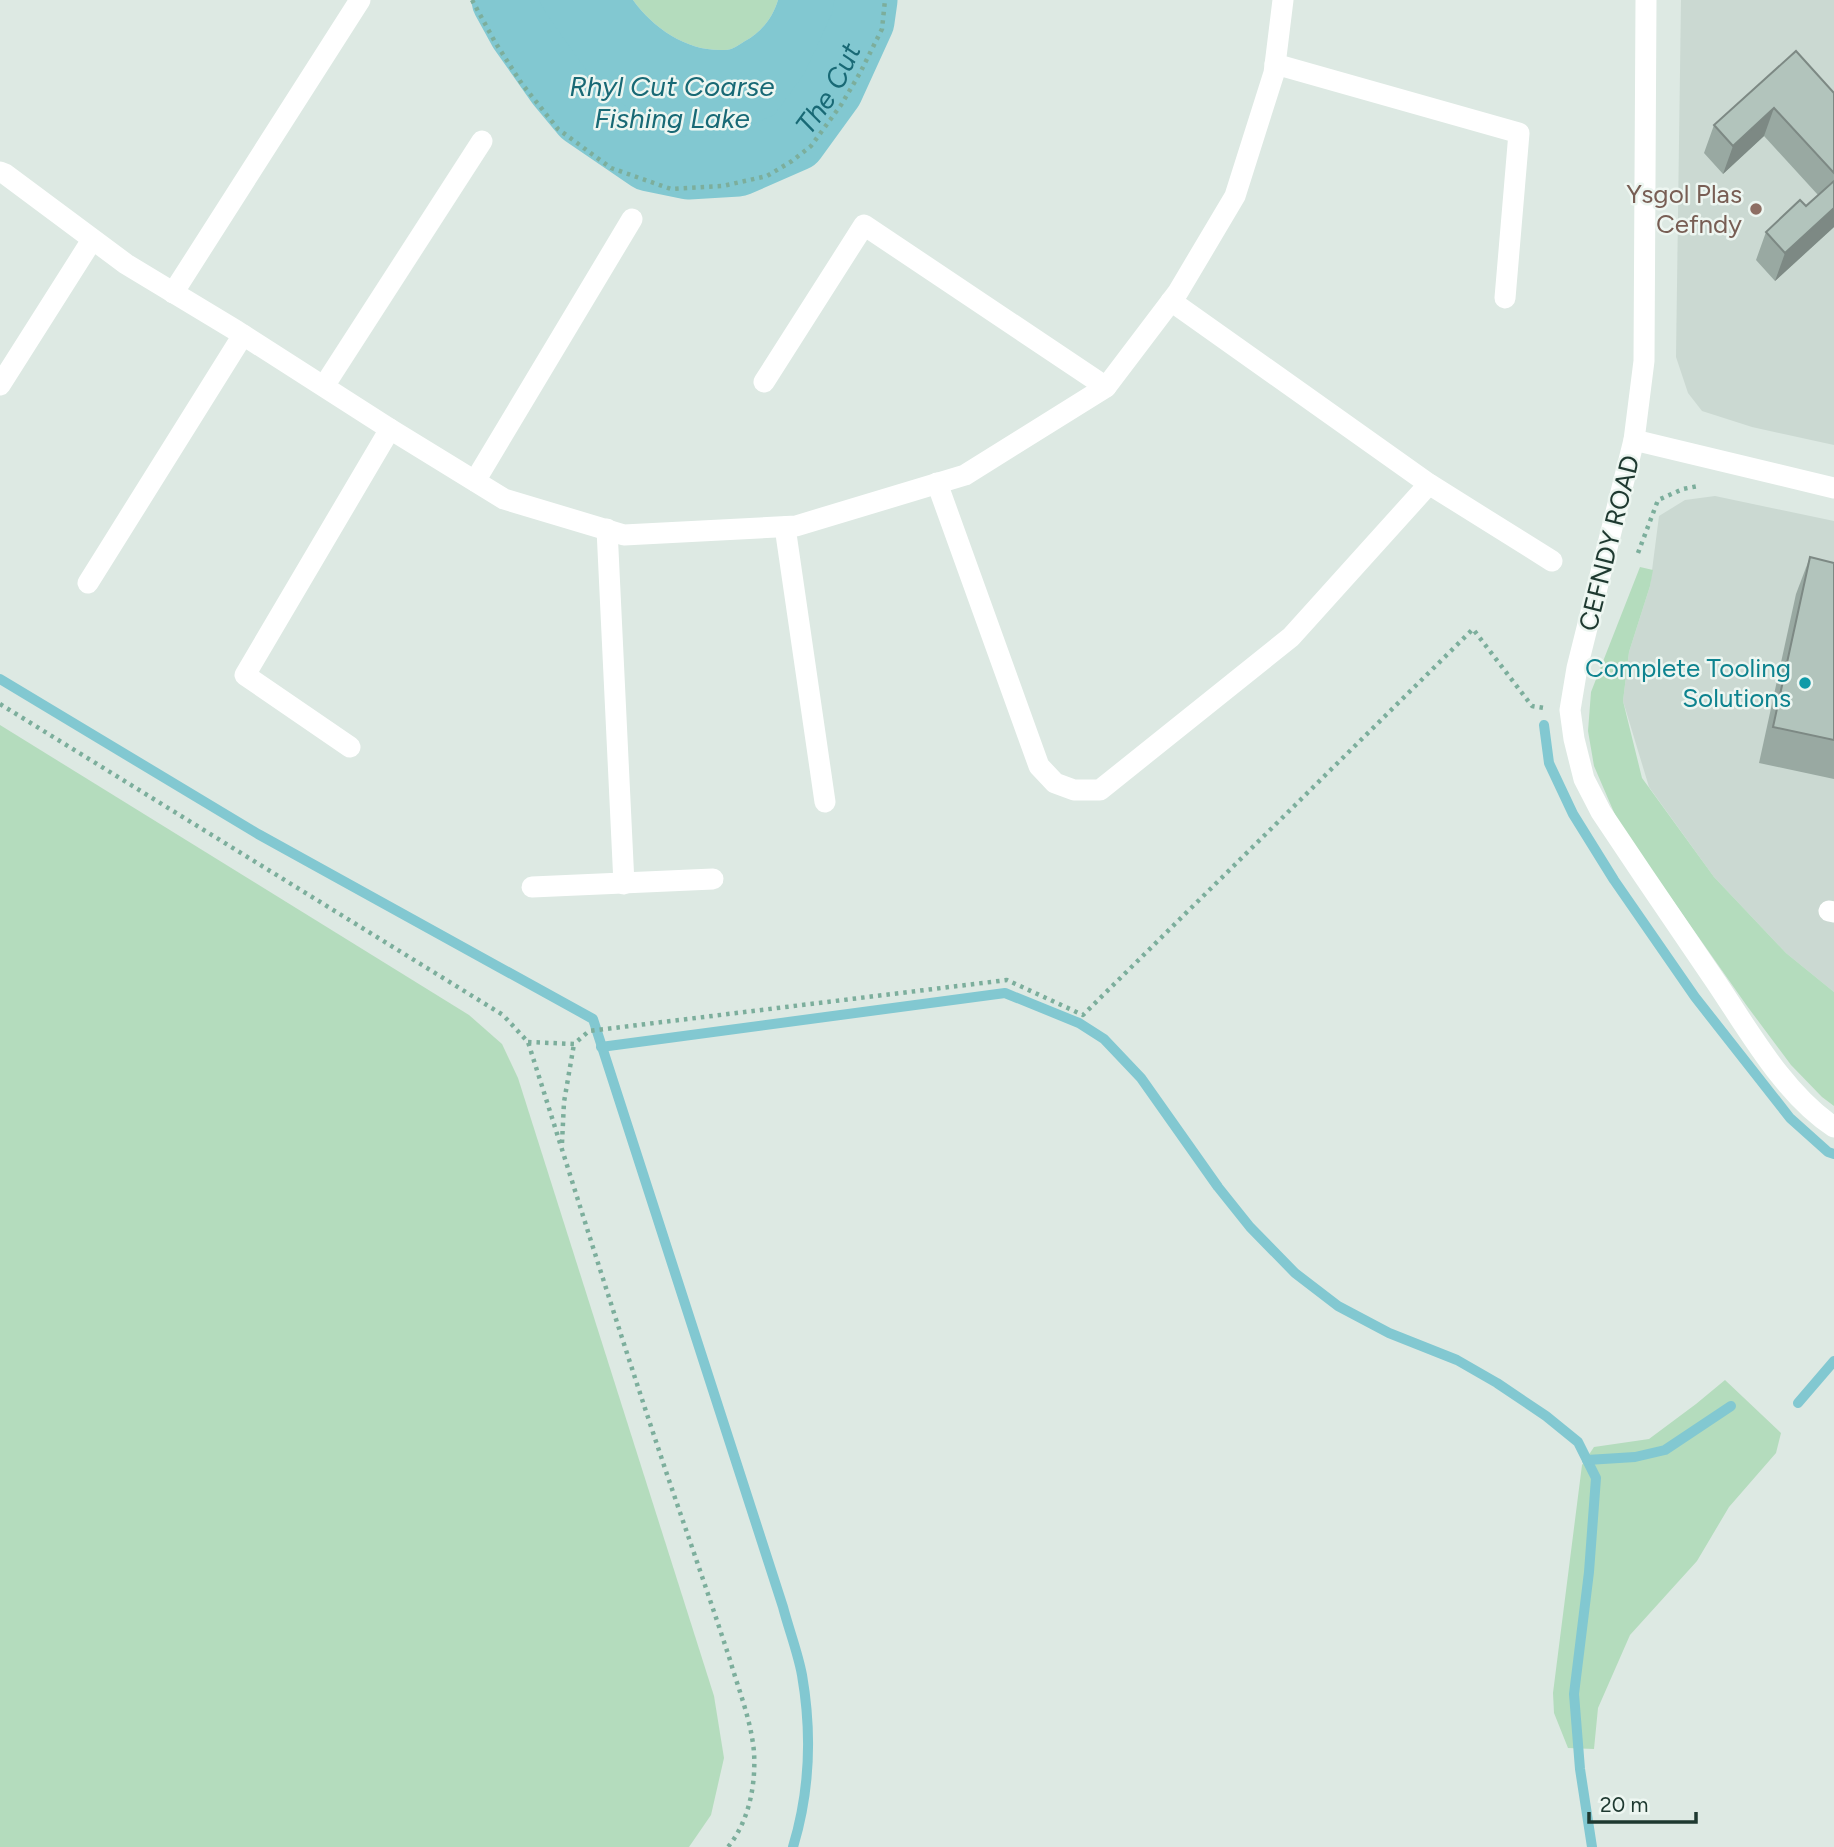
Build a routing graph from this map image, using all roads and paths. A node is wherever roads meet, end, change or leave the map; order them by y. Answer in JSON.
{"nodes":[{"id":1,"x":360,"y":0,"type":"edge"},
{"id":2,"x":472,"y":0,"type":"edge"},
{"id":3,"x":885,"y":0,"type":"edge"},
{"id":4,"x":1283,"y":0,"type":"edge"},
{"id":5,"x":1646,"y":0,"type":"edge"},
{"id":6,"x":1275,"y":64,"type":"junction"},
{"id":7,"x":482,"y":141,"type":"dead end"},
{"id":8,"x":0,"y":172,"type":"edge"},
{"id":9,"x":632,"y":219,"type":"dead end"},
{"id":10,"x":92,"y":240,"type":"junction"},
{"id":11,"x":173,"y":293,"type":"junction"},
{"id":12,"x":1505,"y":298,"type":"dead end"},
{"id":13,"x":1171,"y":301,"type":"junction"},
{"id":14,"x":243,"y":335,"type":"junction"},
{"id":15,"x":764,"y":382,"type":"dead end"},
{"id":16,"x":0,"y":385,"type":"edge"},
{"id":17,"x":324,"y":386,"type":"junction"},
{"id":18,"x":1106,"y":387,"type":"junction"},
{"id":19,"x":390,"y":429,"type":"junction"},
{"id":20,"x":1634,"y":440,"type":"junction"},
{"id":21,"x":475,"y":481,"type":"junction"},
{"id":22,"x":937,"y":483,"type":"junction"},
{"id":23,"x":1429,"y":484,"type":"junction"},
{"id":24,"x":1704,"y":485,"type":"dead end"},
{"id":25,"x":1834,"y":488,"type":"edge"},
{"id":26,"x":785,"y":527,"type":"junction"},
{"id":27,"x":607,"y":529,"type":"junction"},
{"id":28,"x":1552,"y":561,"type":"dead end"},
{"id":29,"x":1633,"y":564,"type":"dead end"},
{"id":30,"x":88,"y":583,"type":"dead end"},
{"id":31,"x":0,"y":704,"type":"edge"},
{"id":32,"x":1544,"y":708,"type":"dead end"},
{"id":33,"x":350,"y":747,"type":"dead end"},
{"id":34,"x":825,"y":802,"type":"dead end"},
{"id":35,"x":713,"y":878,"type":"dead end"},
{"id":36,"x":624,"y":884,"type":"junction"},
{"id":37,"x":532,"y":887,"type":"dead end"},
{"id":38,"x":528,"y":1042,"type":"junction"},
{"id":39,"x":574,"y":1044,"type":"junction"},
{"id":40,"x":1834,"y":1127,"type":"edge"},
{"id":41,"x":561,"y":1148,"type":"junction"},
{"id":42,"x":728,"y":1847,"type":"edge"}],
"edges":[{"from":1,"to":11,"type":"street"},
{"from":2,"to":3,"type":"path"},
{"from":4,"to":6,"type":"street"},
{"from":5,"to":20,"type":"street","name":"CEFNDY ROAD"},
{"from":6,"to":12,"type":"street"},
{"from":6,"to":13,"type":"street"},
{"from":7,"to":17,"type":"street"},
{"from":8,"to":10,"type":"street"},
{"from":9,"to":21,"type":"street"},
{"from":10,"to":11,"type":"street"},
{"from":10,"to":16,"type":"street"},
{"from":11,"to":14,"type":"street"},
{"from":13,"to":18,"type":"street"},
{"from":13,"to":23,"type":"street"},
{"from":14,"to":17,"type":"street"},
{"from":14,"to":30,"type":"street"},
{"from":15,"to":18,"type":"street"},
{"from":17,"to":19,"type":"street"},
{"from":18,"to":22,"type":"street"},
{"from":19,"to":21,"type":"street"},
{"from":19,"to":33,"type":"street"},
{"from":20,"to":25,"type":"street"},
{"from":20,"to":40,"type":"street","name":"CEFNDY ROAD"},
{"from":21,"to":27,"type":"street"},
{"from":22,"to":23,"type":"street"},
{"from":22,"to":26,"type":"street"},
{"from":23,"to":28,"type":"street"},
{"from":24,"to":29,"type":"path"},
{"from":26,"to":27,"type":"street"},
{"from":26,"to":34,"type":"street"},
{"from":27,"to":36,"type":"street"},
{"from":31,"to":38,"type":"path"},
{"from":32,"to":39,"type":"path"},
{"from":35,"to":36,"type":"street"},
{"from":36,"to":37,"type":"street"},
{"from":38,"to":39,"type":"path"},
{"from":38,"to":41,"type":"path"},
{"from":39,"to":41,"type":"path"},
{"from":41,"to":42,"type":"path"}]}
